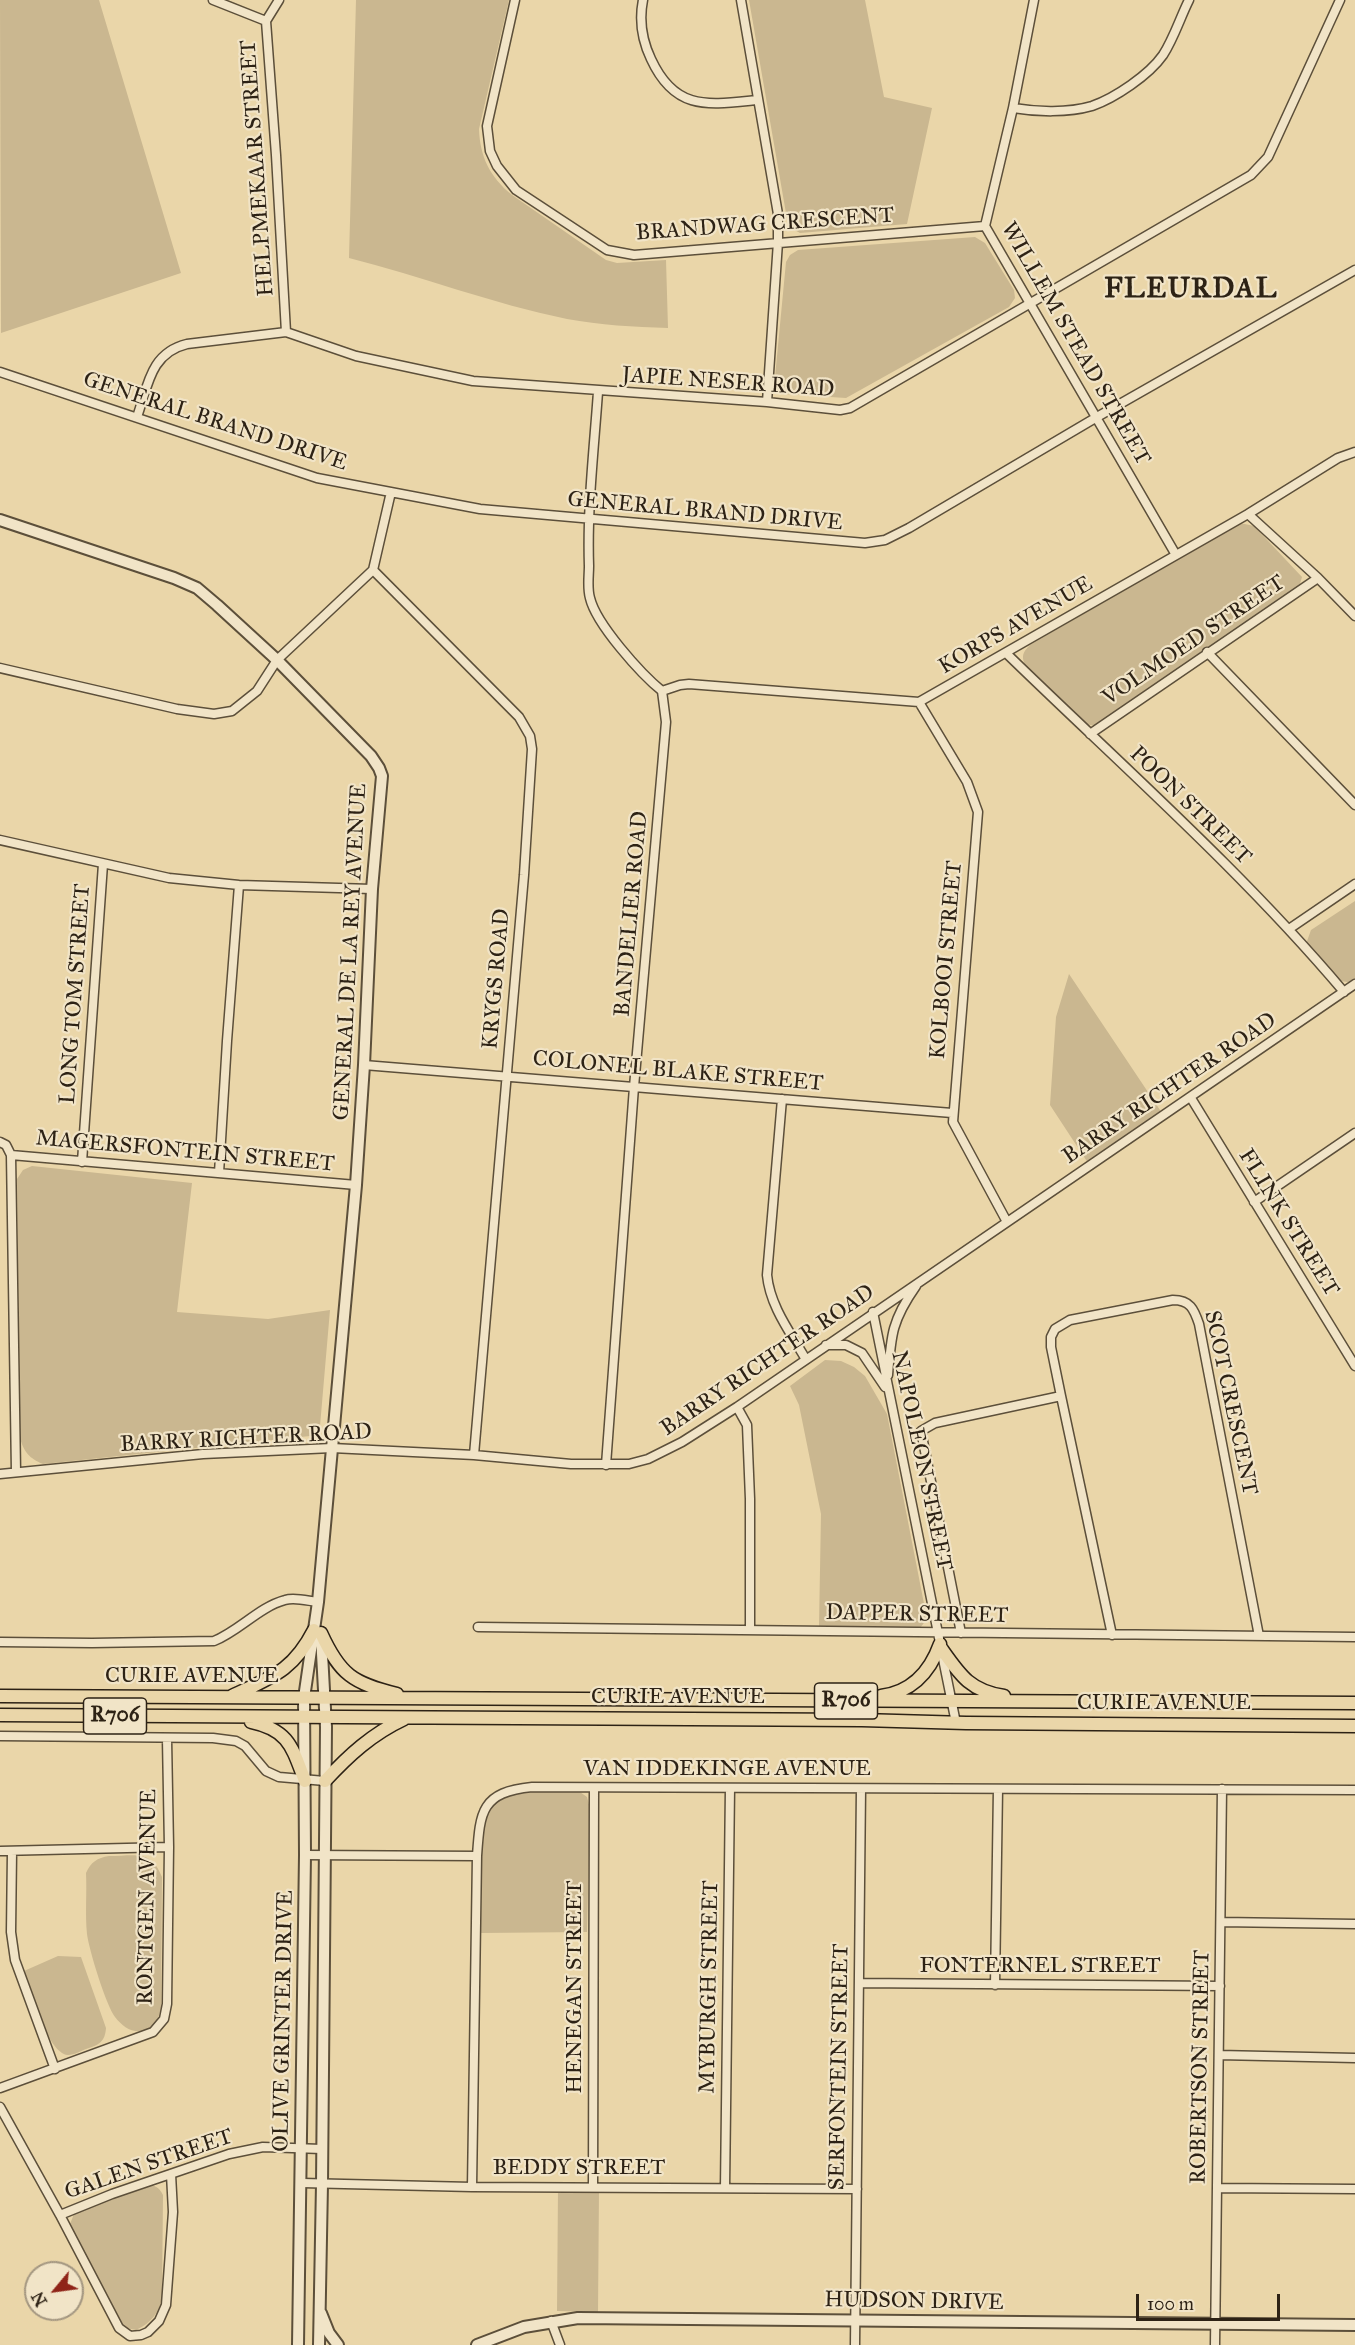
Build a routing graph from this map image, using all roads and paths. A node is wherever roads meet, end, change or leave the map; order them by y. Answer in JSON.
{"nodes":[{"id":1,"x":213,"y":0,"type":"edge"},
{"id":2,"x":279,"y":0,"type":"edge"},
{"id":3,"x":515,"y":0,"type":"edge"},
{"id":4,"x":643,"y":0,"type":"edge"},
{"id":5,"x":741,"y":0,"type":"edge"},
{"id":6,"x":1034,"y":0,"type":"edge"},
{"id":7,"x":1189,"y":0,"type":"edge"},
{"id":8,"x":1340,"y":0,"type":"edge"},
{"id":9,"x":266,"y":21,"type":"junction"},
{"id":10,"x":757,"y":100,"type":"junction"},
{"id":11,"x":1013,"y":108,"type":"junction"},
{"id":12,"x":984,"y":226,"type":"junction"},
{"id":13,"x":778,"y":242,"type":"junction"},
{"id":14,"x":1355,"y":270,"type":"edge"},
{"id":15,"x":1028,"y":304,"type":"junction"},
{"id":16,"x":286,"y":332,"type":"junction"},
{"id":17,"x":0,"y":372,"type":"edge"},
{"id":18,"x":598,"y":392,"type":"junction"},
{"id":19,"x":767,"y":402,"type":"junction"},
{"id":20,"x":137,"y":417,"type":"junction"},
{"id":21,"x":1097,"y":417,"type":"junction"},
{"id":22,"x":1355,"y":452,"type":"edge"},
{"id":23,"x":391,"y":492,"type":"junction"},
{"id":24,"x":1248,"y":514,"type":"junction"},
{"id":25,"x":0,"y":520,"type":"edge"},
{"id":26,"x":588,"y":520,"type":"junction"},
{"id":27,"x":1176,"y":555,"type":"junction"},
{"id":28,"x":372,"y":570,"type":"junction"},
{"id":29,"x":1318,"y":578,"type":"junction"},
{"id":30,"x":1355,"y":616,"type":"edge"},
{"id":31,"x":1006,"y":652,"type":"junction"},
{"id":32,"x":1207,"y":652,"type":"junction"},
{"id":33,"x":277,"y":660,"type":"junction"},
{"id":34,"x":0,"y":668,"type":"edge"},
{"id":35,"x":662,"y":692,"type":"junction"},
{"id":36,"x":919,"y":702,"type":"junction"},
{"id":37,"x":1090,"y":734,"type":"junction"},
{"id":38,"x":1355,"y":805,"type":"edge"},
{"id":39,"x":0,"y":840,"type":"edge"},
{"id":40,"x":103,"y":864,"type":"junction"},
{"id":41,"x":1355,"y":884,"type":"edge"},
{"id":42,"x":239,"y":885,"type":"junction"},
{"id":43,"x":372,"y":889,"type":"junction"},
{"id":44,"x":1289,"y":929,"type":"junction"},
{"id":45,"x":1355,"y":984,"type":"edge"},
{"id":46,"x":1344,"y":992,"type":"junction"},
{"id":47,"x":364,"y":1065,"type":"junction"},
{"id":48,"x":507,"y":1076,"type":"junction"},
{"id":49,"x":634,"y":1087,"type":"junction"},
{"id":50,"x":1191,"y":1098,"type":"junction"},
{"id":51,"x":782,"y":1099,"type":"junction"},
{"id":52,"x":952,"y":1113,"type":"junction"},
{"id":53,"x":1355,"y":1133,"type":"edge"},
{"id":54,"x":0,"y":1142,"type":"edge"},
{"id":55,"x":11,"y":1155,"type":"junction"},
{"id":56,"x":82,"y":1162,"type":"junction"},
{"id":57,"x":219,"y":1173,"type":"junction"},
{"id":58,"x":356,"y":1185,"type":"junction"},
{"id":59,"x":1254,"y":1202,"type":"junction"},
{"id":60,"x":1006,"y":1222,"type":"junction"},
{"id":61,"x":920,"y":1281,"type":"junction"},
{"id":62,"x":873,"y":1312,"type":"junction"},
{"id":63,"x":826,"y":1345,"type":"junction"},
{"id":64,"x":806,"y":1358,"type":"junction"},
{"id":65,"x":1355,"y":1366,"type":"edge"},
{"id":66,"x":888,"y":1387,"type":"junction"},
{"id":67,"x":1061,"y":1396,"type":"junction"},
{"id":68,"x":737,"y":1407,"type":"junction"},
{"id":69,"x":892,"y":1408,"type":"junction"},
{"id":70,"x":332,"y":1448,"type":"junction"},
{"id":71,"x":474,"y":1455,"type":"junction"},
{"id":72,"x":606,"y":1465,"type":"junction"},
{"id":73,"x":16,"y":1472,"type":"junction"},
{"id":74,"x":0,"y":1474,"type":"edge"},
{"id":75,"x":318,"y":1602,"type":"junction"},
{"id":76,"x":478,"y":1627,"type":"dead end"},
{"id":77,"x":750,"y":1630,"type":"junction"},
{"id":78,"x":318,"y":1631,"type":"junction"},
{"id":79,"x":961,"y":1633,"type":"junction"},
{"id":80,"x":1112,"y":1635,"type":"junction"},
{"id":81,"x":1259,"y":1636,"type":"junction"},
{"id":82,"x":1355,"y":1637,"type":"edge"},
{"id":83,"x":0,"y":1642,"type":"edge"},
{"id":84,"x":940,"y":1642,"type":"junction"},
{"id":85,"x":0,"y":1696,"type":"edge"},
{"id":86,"x":228,"y":1698,"type":"junction"},
{"id":87,"x":304,"y":1698,"type":"junction"},
{"id":88,"x":326,"y":1698,"type":"junction"},
{"id":89,"x":417,"y":1699,"type":"junction"},
{"id":90,"x":841,"y":1701,"type":"junction"},
{"id":91,"x":953,"y":1701,"type":"junction"},
{"id":92,"x":1055,"y":1702,"type":"junction"},
{"id":93,"x":1355,"y":1703,"type":"edge"},
{"id":94,"x":0,"y":1715,"type":"edge"},
{"id":95,"x":230,"y":1717,"type":"junction"},
{"id":96,"x":304,"y":1717,"type":"junction"},
{"id":97,"x":326,"y":1717,"type":"junction"},
{"id":98,"x":408,"y":1718,"type":"junction"},
{"id":99,"x":957,"y":1723,"type":"junction"},
{"id":100,"x":1355,"y":1726,"type":"edge"},
{"id":101,"x":0,"y":1736,"type":"edge"},
{"id":102,"x":167,"y":1739,"type":"junction"},
{"id":103,"x":305,"y":1780,"type":"junction"},
{"id":104,"x":325,"y":1781,"type":"junction"},
{"id":105,"x":594,"y":1788,"type":"junction"},
{"id":106,"x":730,"y":1788,"type":"junction"},
{"id":107,"x":861,"y":1789,"type":"junction"},
{"id":108,"x":998,"y":1789,"type":"junction"},
{"id":109,"x":1222,"y":1789,"type":"junction"},
{"id":110,"x":1355,"y":1790,"type":"edge"},
{"id":111,"x":169,"y":1847,"type":"junction"},
{"id":112,"x":0,"y":1851,"type":"edge"},
{"id":113,"x":12,"y":1852,"type":"junction"},
{"id":114,"x":305,"y":1855,"type":"junction"},
{"id":115,"x":326,"y":1856,"type":"junction"},
{"id":116,"x":477,"y":1856,"type":"junction"},
{"id":117,"x":1221,"y":1923,"type":"junction"},
{"id":118,"x":1355,"y":1924,"type":"edge"},
{"id":119,"x":859,"y":1983,"type":"junction"},
{"id":120,"x":995,"y":1985,"type":"junction"},
{"id":121,"x":1220,"y":1986,"type":"junction"},
{"id":122,"x":1219,"y":2055,"type":"junction"},
{"id":123,"x":1355,"y":2058,"type":"edge"},
{"id":124,"x":55,"y":2069,"type":"junction"},
{"id":125,"x":0,"y":2088,"type":"edge"},
{"id":126,"x":0,"y":2108,"type":"edge"},
{"id":127,"x":302,"y":2148,"type":"junction"},
{"id":128,"x":322,"y":2149,"type":"junction"},
{"id":129,"x":171,"y":2174,"type":"junction"},
{"id":130,"x":302,"y":2183,"type":"junction"},
{"id":131,"x":322,"y":2184,"type":"junction"},
{"id":132,"x":472,"y":2187,"type":"junction"},
{"id":133,"x":593,"y":2187,"type":"junction"},
{"id":134,"x":725,"y":2188,"type":"junction"},
{"id":135,"x":1217,"y":2188,"type":"junction"},
{"id":136,"x":857,"y":2189,"type":"junction"},
{"id":137,"x":1355,"y":2189,"type":"edge"},
{"id":138,"x":60,"y":2216,"type":"junction"},
{"id":139,"x":319,"y":2307,"type":"junction"},
{"id":140,"x":551,"y":2321,"type":"junction"},
{"id":141,"x":855,"y":2321,"type":"junction"},
{"id":142,"x":1216,"y":2324,"type":"junction"},
{"id":143,"x":1355,"y":2325,"type":"edge"},
{"id":144,"x":298,"y":2343,"type":"edge"},
{"id":145,"x":318,"y":2345,"type":"edge"},
{"id":146,"x":339,"y":2345,"type":"edge"},
{"id":147,"x":477,"y":2345,"type":"edge"},
{"id":148,"x":560,"y":2345,"type":"edge"},
{"id":149,"x":855,"y":2345,"type":"edge"},
{"id":150,"x":1215,"y":2345,"type":"edge"}],
"edges":[{"from":1,"to":9,"type":"street","name":"HELPMEKAAR STREET"},
{"from":2,"to":9,"type":"street"},
{"from":3,"to":13,"type":"street","name":"BRANDWAG CRESCENT"},
{"from":4,"to":10,"type":"street"},
{"from":5,"to":10,"type":"street"},
{"from":6,"to":11,"type":"street","name":"WILLEM STEAD STREET"},
{"from":7,"to":11,"type":"street"},
{"from":8,"to":15,"type":"street","name":"JAPIE NESER ROAD"},
{"from":9,"to":16,"type":"street","name":"HELPMEKAAR STREET"},
{"from":10,"to":13,"type":"street"},
{"from":11,"to":12,"type":"street","name":"WILLEM STEAD STREET"},
{"from":12,"to":13,"type":"street","name":"BRANDWAG CRESCENT"},
{"from":12,"to":15,"type":"street","name":"WILLEM STEAD STREET"},
{"from":13,"to":19,"type":"street"},
{"from":14,"to":21,"type":"street","name":"GENERAL BRAND DRIVE"},
{"from":15,"to":19,"type":"street","name":"JAPIE NESER ROAD"},
{"from":15,"to":21,"type":"street","name":"WILLEM STEAD STREET"},
{"from":16,"to":18,"type":"street","name":"JAPIE NESER ROAD"},
{"from":16,"to":20,"type":"street","name":"JAPIE NESER ROAD"},
{"from":17,"to":20,"type":"street","name":"GENERAL BRAND DRIVE"},
{"from":18,"to":19,"type":"street","name":"JAPIE NESER ROAD"},
{"from":18,"to":26,"type":"street"},
{"from":20,"to":23,"type":"street","name":"GENERAL BRAND DRIVE"},
{"from":21,"to":26,"type":"street","name":"GENERAL BRAND DRIVE"},
{"from":21,"to":27,"type":"street","name":"WILLEM STEAD STREET"},
{"from":22,"to":24,"type":"street","name":"KORPS AVENUE"},
{"from":23,"to":26,"type":"street","name":"GENERAL BRAND DRIVE"},
{"from":23,"to":28,"type":"street"},
{"from":24,"to":27,"type":"street","name":"KORPS AVENUE"},
{"from":24,"to":29,"type":"street"},
{"from":25,"to":33,"type":"street","name":"GENERAL DE LA REY AVENUE"},
{"from":26,"to":35,"type":"street"},
{"from":27,"to":31,"type":"street","name":"KORPS AVENUE"},
{"from":28,"to":33,"type":"street"},
{"from":28,"to":48,"type":"street","name":"KRYGS ROAD"},
{"from":29,"to":30,"type":"street"},
{"from":29,"to":32,"type":"street","name":"VOLMOED STREET"},
{"from":31,"to":36,"type":"street","name":"KORPS AVENUE"},
{"from":31,"to":37,"type":"street","name":"POON STREET"},
{"from":32,"to":37,"type":"street","name":"VOLMOED STREET"},
{"from":32,"to":38,"type":"street"},
{"from":33,"to":34,"type":"street"},
{"from":33,"to":43,"type":"street","name":"GENERAL DE LA REY AVENUE"},
{"from":35,"to":36,"type":"street"},
{"from":35,"to":49,"type":"street","name":"BANDELIER ROAD"},
{"from":36,"to":52,"type":"street","name":"KOLBOOI STREET"},
{"from":37,"to":44,"type":"street","name":"POON STREET"},
{"from":39,"to":40,"type":"street"},
{"from":40,"to":42,"type":"street"},
{"from":40,"to":56,"type":"street","name":"LONG TOM STREET"},
{"from":41,"to":44,"type":"street"},
{"from":42,"to":43,"type":"street"},
{"from":42,"to":57,"type":"street"},
{"from":43,"to":47,"type":"street","name":"GENERAL DE LA REY AVENUE"},
{"from":44,"to":46,"type":"street","name":"POON STREET"},
{"from":45,"to":46,"type":"street","name":"BARRY RICHTER ROAD"},
{"from":46,"to":50,"type":"street","name":"BARRY RICHTER ROAD"},
{"from":47,"to":48,"type":"street","name":"COLONEL BLAKE STREET"},
{"from":47,"to":58,"type":"street","name":"GENERAL DE LA REY AVENUE"},
{"from":48,"to":49,"type":"street","name":"COLONEL BLAKE STREET"},
{"from":48,"to":71,"type":"street","name":"KRYGS ROAD"},
{"from":49,"to":51,"type":"street","name":"COLONEL BLAKE STREET"},
{"from":49,"to":72,"type":"street","name":"BANDELIER ROAD"},
{"from":50,"to":59,"type":"street","name":"FLINK STREET"},
{"from":50,"to":60,"type":"street","name":"BARRY RICHTER ROAD"},
{"from":51,"to":52,"type":"street","name":"COLONEL BLAKE STREET"},
{"from":51,"to":64,"type":"street"},
{"from":52,"to":60,"type":"street","name":"KOLBOOI STREET"},
{"from":53,"to":59,"type":"street"},
{"from":54,"to":55,"type":"street"},
{"from":55,"to":56,"type":"street","name":"MAGERSFONTEIN STREET"},
{"from":55,"to":73,"type":"street"},
{"from":56,"to":57,"type":"street","name":"MAGERSFONTEIN STREET"},
{"from":57,"to":58,"type":"street","name":"MAGERSFONTEIN STREET"},
{"from":58,"to":70,"type":"street","name":"GENERAL DE LA REY AVENUE"},
{"from":59,"to":65,"type":"street","name":"FLINK STREET"},
{"from":60,"to":61,"type":"street","name":"BARRY RICHTER ROAD"},
{"from":61,"to":62,"type":"street","name":"BARRY RICHTER ROAD"},
{"from":61,"to":66,"type":"street"},
{"from":62,"to":63,"type":"street","name":"BARRY RICHTER ROAD"},
{"from":62,"to":66,"type":"street","name":"NAPOLEON STREET"},
{"from":63,"to":64,"type":"street","name":"BARRY RICHTER ROAD"},
{"from":63,"to":69,"type":"street"},
{"from":64,"to":68,"type":"street","name":"BARRY RICHTER ROAD"},
{"from":66,"to":69,"type":"street","name":"NAPOLEON STREET"},
{"from":67,"to":79,"type":"street","name":"NAPOLEON STREET"},
{"from":67,"to":80,"type":"street","name":"SCOT CRESCENT"},
{"from":67,"to":81,"type":"street","name":"SCOT CRESCENT"},
{"from":68,"to":72,"type":"street","name":"BARRY RICHTER ROAD"},
{"from":68,"to":77,"type":"street"},
{"from":69,"to":84,"type":"street","name":"NAPOLEON STREET"},
{"from":70,"to":71,"type":"street","name":"BARRY RICHTER ROAD"},
{"from":70,"to":73,"type":"street","name":"BARRY RICHTER ROAD"},
{"from":70,"to":75,"type":"street","name":"GENERAL DE LA REY AVENUE"},
{"from":71,"to":72,"type":"street","name":"BARRY RICHTER ROAD"},
{"from":73,"to":74,"type":"street","name":"BARRY RICHTER ROAD"},
{"from":75,"to":78,"type":"street","name":"GENERAL DE LA REY AVENUE"},
{"from":75,"to":83,"type":"street","name":"CURIE AVENUE"},
{"from":76,"to":77,"type":"street","name":"DAPPER STREET"},
{"from":77,"to":84,"type":"street","name":"DAPPER STREET"},
{"from":78,"to":86,"type":"main road"},
{"from":78,"to":87,"type":"street","name":"GENERAL DE LA REY AVENUE"},
{"from":78,"to":88,"type":"street","name":"GENERAL DE LA REY AVENUE"},
{"from":78,"to":89,"type":"main road"},
{"from":79,"to":80,"type":"street","name":"DAPPER STREET"},
{"from":79,"to":84,"type":"street","name":"DAPPER STREET"},
{"from":80,"to":81,"type":"street","name":"DAPPER STREET"},
{"from":81,"to":82,"type":"street","name":"DAPPER STREET"},
{"from":84,"to":90,"type":"main road"},
{"from":84,"to":91,"type":"street","name":"NAPOLEON STREET"},
{"from":84,"to":92,"type":"main road"},
{"from":85,"to":86,"type":"main road","name":"CURIE AVENUE","number":"R706"},
{"from":86,"to":87,"type":"main road","name":"CURIE AVENUE","number":"R706"},
{"from":87,"to":88,"type":"main road","name":"CURIE AVENUE","number":"R706"},
{"from":87,"to":96,"type":"street","name":"OLIVE GRINTER DRIVE"},
{"from":88,"to":89,"type":"main road","name":"CURIE AVENUE","number":"R706"},
{"from":88,"to":97,"type":"street","name":"OLIVE GRINTER DRIVE"},
{"from":89,"to":90,"type":"main road","name":"CURIE AVENUE","number":"R706"},
{"from":90,"to":91,"type":"main road","name":"CURIE AVENUE","number":"R706"},
{"from":91,"to":92,"type":"main road","name":"CURIE AVENUE","number":"R706"},
{"from":91,"to":99,"type":"street","name":"NAPOLEON STREET"},
{"from":92,"to":93,"type":"main road","name":"CURIE AVENUE","number":"R706"},
{"from":94,"to":95,"type":"main road","name":"CURIE AVENUE","number":"R706"},
{"from":95,"to":96,"type":"main road","name":"CURIE AVENUE","number":"R706"},
{"from":95,"to":103,"type":"main road"},
{"from":96,"to":97,"type":"main road","name":"CURIE AVENUE","number":"R706"},
{"from":96,"to":103,"type":"street","name":"OLIVE GRINTER DRIVE"},
{"from":97,"to":98,"type":"main road","name":"CURIE AVENUE","number":"R706"},
{"from":97,"to":104,"type":"street","name":"OLIVE GRINTER DRIVE"},
{"from":98,"to":99,"type":"main road","name":"CURIE AVENUE","number":"R706"},
{"from":98,"to":104,"type":"main road"},
{"from":99,"to":100,"type":"main road","name":"CURIE AVENUE","number":"R706"},
{"from":101,"to":102,"type":"street"},
{"from":102,"to":103,"type":"street"},
{"from":102,"to":111,"type":"street","name":"RONTGEN AVENUE"},
{"from":103,"to":104,"type":"street"},
{"from":103,"to":114,"type":"street","name":"OLIVE GRINTER DRIVE"},
{"from":104,"to":115,"type":"street","name":"OLIVE GRINTER DRIVE"},
{"from":105,"to":106,"type":"street","name":"VAN IDDEKINGE AVENUE"},
{"from":105,"to":116,"type":"street","name":"VAN IDDEKINGE AVENUE"},
{"from":105,"to":133,"type":"street","name":"HENEGAN STREET"},
{"from":106,"to":107,"type":"street","name":"VAN IDDEKINGE AVENUE"},
{"from":106,"to":134,"type":"street","name":"MYBURGH STREET"},
{"from":107,"to":108,"type":"street","name":"VAN IDDEKINGE AVENUE"},
{"from":107,"to":119,"type":"street","name":"SERFONTEIN STREET"},
{"from":108,"to":109,"type":"street","name":"VAN IDDEKINGE AVENUE"},
{"from":108,"to":120,"type":"street"},
{"from":109,"to":110,"type":"street","name":"VAN IDDEKINGE AVENUE"},
{"from":109,"to":117,"type":"street","name":"ROBERTSON STREET"},
{"from":111,"to":113,"type":"street"},
{"from":111,"to":124,"type":"street","name":"RONTGEN AVENUE"},
{"from":112,"to":113,"type":"street"},
{"from":113,"to":124,"type":"street"},
{"from":114,"to":115,"type":"street"},
{"from":114,"to":127,"type":"street","name":"OLIVE GRINTER DRIVE"},
{"from":115,"to":116,"type":"street"},
{"from":115,"to":128,"type":"street","name":"OLIVE GRINTER DRIVE"},
{"from":116,"to":132,"type":"street","name":"VAN IDDEKINGE AVENUE"},
{"from":117,"to":118,"type":"street"},
{"from":117,"to":121,"type":"street","name":"ROBERTSON STREET"},
{"from":119,"to":120,"type":"street","name":"FONTERNEL STREET"},
{"from":119,"to":136,"type":"street","name":"SERFONTEIN STREET"},
{"from":120,"to":121,"type":"street","name":"FONTERNEL STREET"},
{"from":121,"to":122,"type":"street","name":"ROBERTSON STREET"},
{"from":122,"to":123,"type":"street"},
{"from":122,"to":135,"type":"street","name":"ROBERTSON STREET"},
{"from":124,"to":125,"type":"street","name":"RONTGEN AVENUE"},
{"from":126,"to":138,"type":"street"},
{"from":127,"to":128,"type":"street","name":"GALEN STREET"},
{"from":127,"to":129,"type":"street","name":"GALEN STREET"},
{"from":127,"to":130,"type":"street","name":"OLIVE GRINTER DRIVE"},
{"from":128,"to":131,"type":"street","name":"OLIVE GRINTER DRIVE"},
{"from":129,"to":138,"type":"street","name":"GALEN STREET"},
{"from":129,"to":138,"type":"street"},
{"from":130,"to":131,"type":"street","name":"BEDDY STREET"},
{"from":130,"to":144,"type":"street","name":"OLIVE GRINTER DRIVE"},
{"from":131,"to":132,"type":"street","name":"BEDDY STREET"},
{"from":131,"to":139,"type":"street","name":"OLIVE GRINTER DRIVE"},
{"from":132,"to":133,"type":"street","name":"BEDDY STREET"},
{"from":133,"to":134,"type":"street","name":"BEDDY STREET"},
{"from":134,"to":136,"type":"street","name":"BEDDY STREET"},
{"from":135,"to":137,"type":"street"},
{"from":135,"to":142,"type":"street","name":"ROBERTSON STREET"},
{"from":136,"to":141,"type":"street","name":"SERFONTEIN STREET"},
{"from":139,"to":145,"type":"street","name":"OLIVE GRINTER DRIVE"},
{"from":139,"to":146,"type":"street"},
{"from":140,"to":141,"type":"street","name":"HUDSON DRIVE"},
{"from":140,"to":147,"type":"street","name":"HUDSON DRIVE"},
{"from":140,"to":148,"type":"street"},
{"from":141,"to":142,"type":"street","name":"HUDSON DRIVE"},
{"from":141,"to":149,"type":"street","name":"SERFONTEIN STREET"},
{"from":142,"to":143,"type":"street","name":"HUDSON DRIVE"},
{"from":142,"to":150,"type":"street","name":"ROBERTSON STREET"}]}
